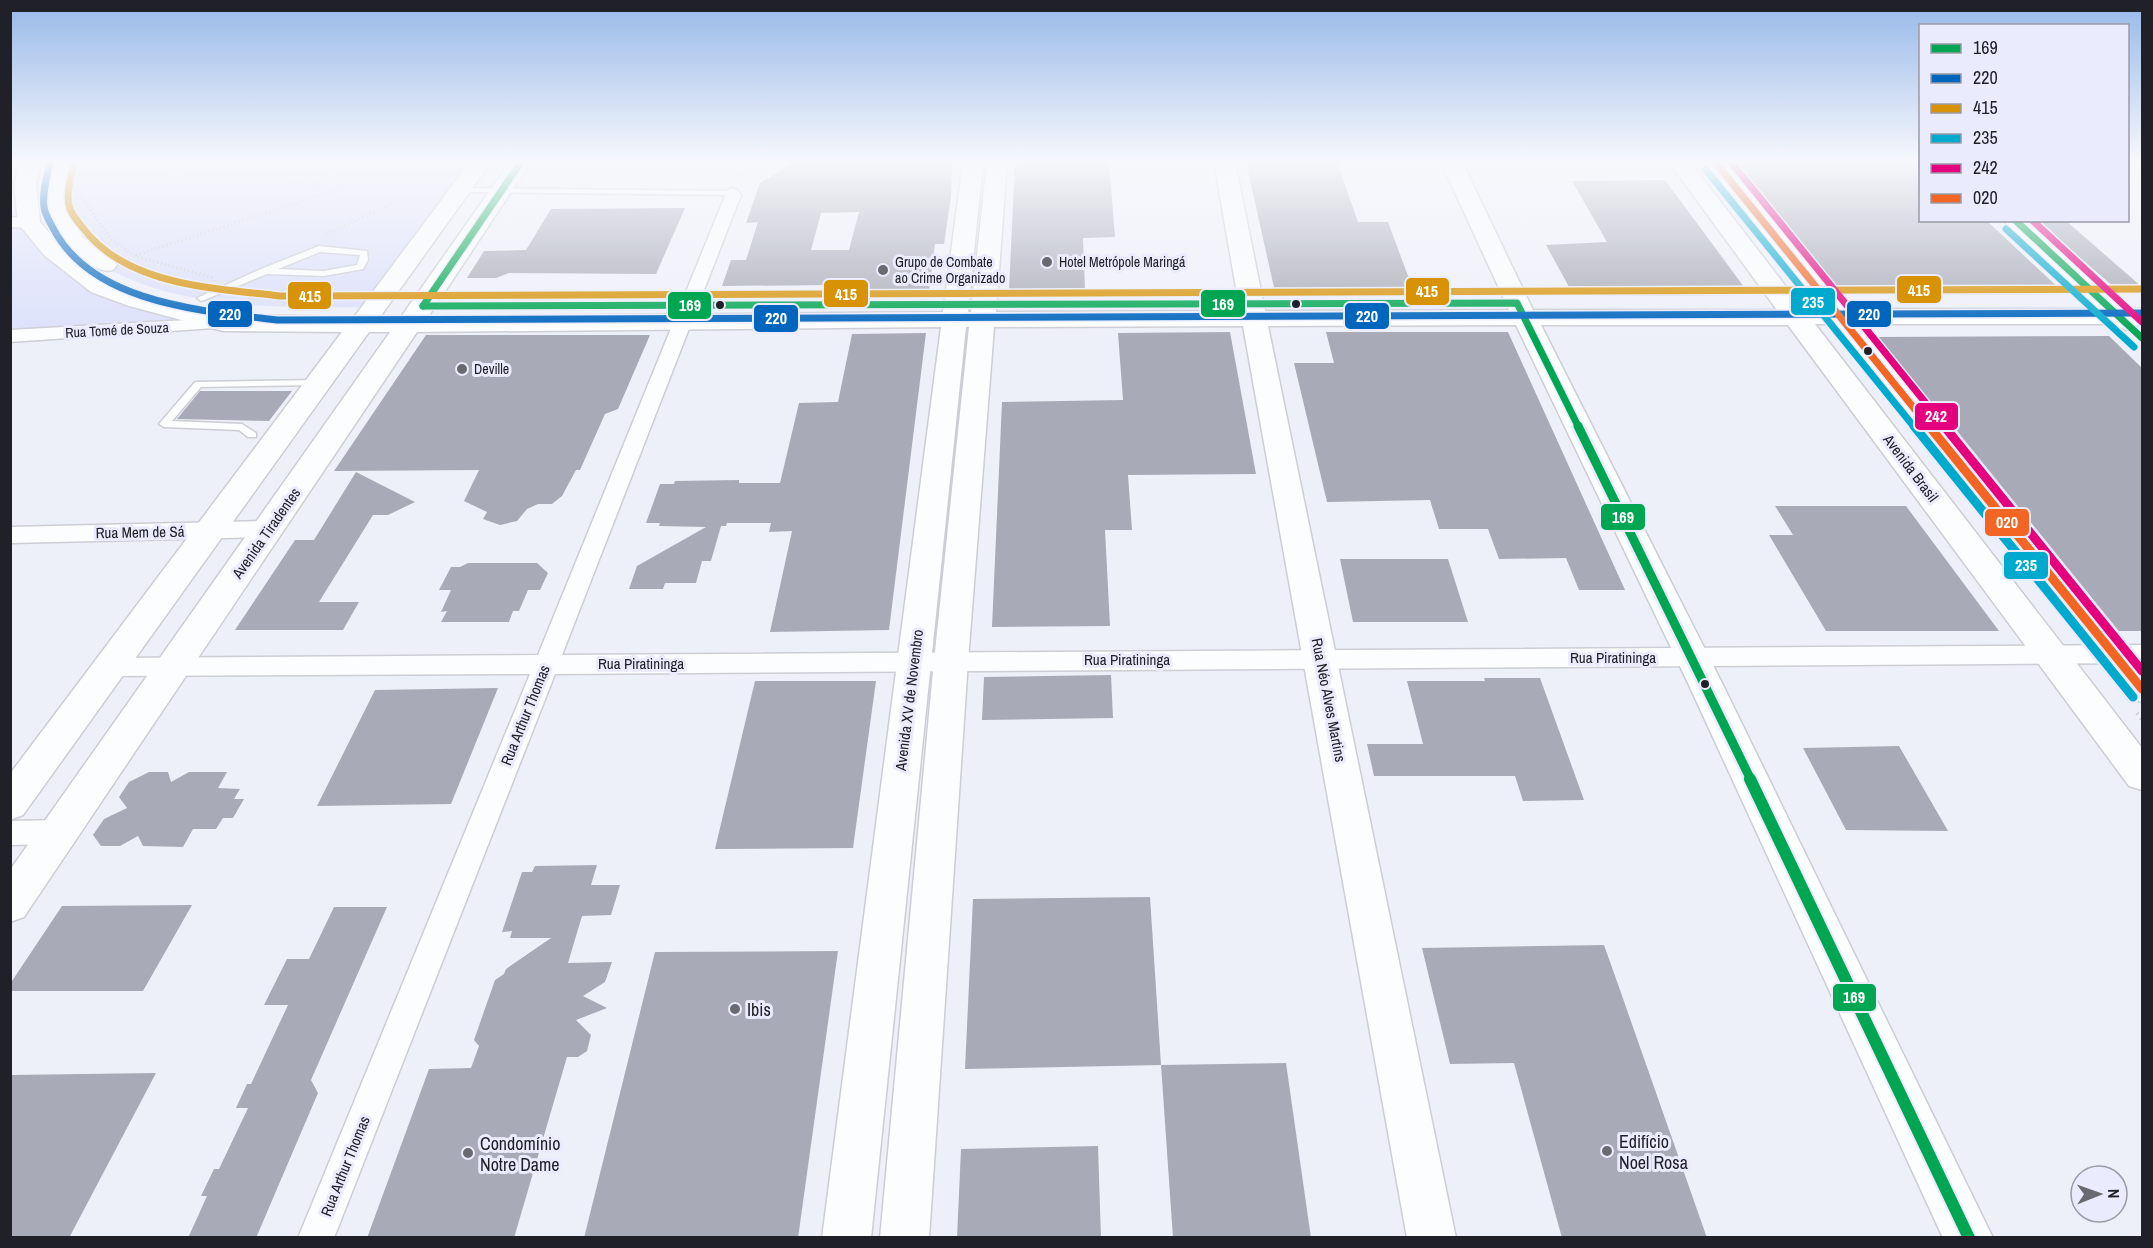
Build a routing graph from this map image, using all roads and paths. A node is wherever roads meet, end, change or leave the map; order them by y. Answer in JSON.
{"nodes":[{"id":1,"x":63,"y":220,"type":"edge"},
{"id":2,"x":97,"y":220,"type":"edge"},
{"id":3,"x":244,"y":220,"type":"edge"},
{"id":4,"x":439,"y":220,"type":"edge"},
{"id":5,"x":481,"y":220,"type":"edge"},
{"id":6,"x":724,"y":220,"type":"edge"},
{"id":7,"x":972,"y":220,"type":"edge"},
{"id":8,"x":987,"y":220,"type":"edge"},
{"id":9,"x":1235,"y":220,"type":"edge"},
{"id":10,"x":1478,"y":220,"type":"edge"},
{"id":11,"x":1723,"y":220,"type":"edge"},
{"id":12,"x":1762,"y":220,"type":"edge"},
{"id":13,"x":20,"y":222,"type":"edge"},
{"id":14,"x":2016,"y":222,"type":"edge"},
{"id":15,"x":135,"y":256,"type":"junction"},
{"id":16,"x":264,"y":271,"type":"junction"},
{"id":17,"x":211,"y":293,"type":"junction"},
{"id":18,"x":2142,"y":301,"type":"edge"},
{"id":19,"x":1950,"y":302,"type":"junction"},
{"id":20,"x":1399,"y":303,"type":"junction"},
{"id":21,"x":1647,"y":303,"type":"junction"},
{"id":22,"x":1112,"y":304,"type":"junction"},
{"id":23,"x":533,"y":306,"type":"junction"},
{"id":24,"x":838,"y":306,"type":"junction"},
{"id":25,"x":1791,"y":310,"type":"junction"},
{"id":26,"x":1835,"y":310,"type":"junction"},
{"id":27,"x":172,"y":311,"type":"junction"},
{"id":28,"x":1253,"y":311,"type":"junction"},
{"id":29,"x":1521,"y":311,"type":"junction"},
{"id":30,"x":2121,"y":311,"type":"edge"},
{"id":31,"x":970,"y":313,"type":"junction"},
{"id":32,"x":687,"y":314,"type":"junction"},
{"id":33,"x":417,"y":315,"type":"junction"},
{"id":34,"x":370,"y":316,"type":"junction"},
{"id":35,"x":2011,"y":316,"type":"junction"},
{"id":36,"x":1702,"y":318,"type":"junction"},
{"id":37,"x":1358,"y":319,"type":"junction"},
{"id":38,"x":789,"y":320,"type":"junction"},
{"id":39,"x":1145,"y":320,"type":"junction"},
{"id":40,"x":572,"y":322,"type":"junction"},
{"id":41,"x":223,"y":323,"type":"junction"},
{"id":42,"x":10,"y":336,"type":"edge"},
{"id":43,"x":2142,"y":338,"type":"edge"},
{"id":44,"x":320,"y":382,"type":"junction"},
{"id":45,"x":252,"y":435,"type":"dead end"},
{"id":46,"x":269,"y":529,"type":"junction"},
{"id":47,"x":213,"y":530,"type":"junction"},
{"id":48,"x":10,"y":535,"type":"edge"},
{"id":49,"x":2129,"y":654,"type":"edge"},
{"id":50,"x":2053,"y":655,"type":"junction"},
{"id":51,"x":1692,"y":656,"type":"junction"},
{"id":52,"x":1322,"y":658,"type":"junction"},
{"id":53,"x":914,"y":661,"type":"junction"},
{"id":54,"x":951,"y":661,"type":"junction"},
{"id":55,"x":545,"y":663,"type":"junction"},
{"id":56,"x":175,"y":666,"type":"junction"},
{"id":57,"x":112,"y":667,"type":"junction"},
{"id":58,"x":2142,"y":688,"type":"edge"},
{"id":59,"x":2142,"y":775,"type":"edge"},
{"id":60,"x":10,"y":804,"type":"edge"},
{"id":61,"x":60,"y":832,"type":"junction"},
{"id":62,"x":10,"y":833,"type":"edge"},
{"id":63,"x":10,"y":904,"type":"edge"},
{"id":64,"x":316,"y":1238,"type":"edge"},
{"id":65,"x":846,"y":1238,"type":"edge"},
{"id":66,"x":904,"y":1238,"type":"edge"},
{"id":67,"x":1431,"y":1238,"type":"edge"},
{"id":68,"x":1969,"y":1238,"type":"edge"}],
"edges":[{"from":1,"to":17,"type":"main road"},
{"from":2,"to":15,"type":"path"},
{"from":3,"to":15,"type":"path"},
{"from":4,"to":34,"type":"main road"},
{"from":5,"to":33,"type":"main road","name":"Avenida Tiradentes"},
{"from":6,"to":32,"type":"street","name":"Rua Arthur Thomas"},
{"from":7,"to":31,"type":"main road","name":"Avenida XV de Novembro"},
{"from":8,"to":31,"type":"main road","name":"Avenida XV de Novembro"},
{"from":9,"to":28,"type":"main road","name":"Rua Néo Alves Martins"},
{"from":10,"to":29,"type":"main road"},
{"from":11,"to":25,"type":"main road","name":"Avenida Brasil"},
{"from":12,"to":26,"type":"main road"},
{"from":13,"to":27,"type":"main road"},
{"from":14,"to":30,"type":"main road"},
{"from":15,"to":17,"type":"path"},
{"from":16,"to":16,"type":"lane"},
{"from":16,"to":17,"type":"lane"},
{"from":17,"to":27,"type":"main road"},
{"from":17,"to":34,"type":"main road"},
{"from":18,"to":30,"type":"main road"},
{"from":19,"to":26,"type":"main road"},
{"from":19,"to":30,"type":"main road"},
{"from":19,"to":35,"type":"main road"},
{"from":20,"to":28,"type":"main road"},
{"from":20,"to":29,"type":"main road"},
{"from":20,"to":37,"type":"main road"},
{"from":21,"to":25,"type":"main road"},
{"from":21,"to":29,"type":"main road"},
{"from":21,"to":36,"type":"main road"},
{"from":22,"to":28,"type":"main road"},
{"from":22,"to":31,"type":"main road"},
{"from":22,"to":39,"type":"main road"},
{"from":23,"to":32,"type":"main road"},
{"from":23,"to":33,"type":"main road"},
{"from":23,"to":40,"type":"main road"},
{"from":24,"to":31,"type":"main road"},
{"from":24,"to":32,"type":"main road"},
{"from":24,"to":38,"type":"main road"},
{"from":25,"to":26,"type":"main road"},
{"from":25,"to":36,"type":"main road"},
{"from":25,"to":50,"type":"main road","name":"Avenida Brasil"},
{"from":26,"to":35,"type":"main road"},
{"from":26,"to":49,"type":"main road"},
{"from":27,"to":41,"type":"main road"},
{"from":28,"to":37,"type":"main road"},
{"from":28,"to":39,"type":"main road"},
{"from":28,"to":52,"type":"main road","name":"Rua Néo Alves Martins"},
{"from":29,"to":36,"type":"main road"},
{"from":29,"to":37,"type":"main road"},
{"from":29,"to":51,"type":"main road"},
{"from":30,"to":35,"type":"main road"},
{"from":30,"to":43,"type":"main road"},
{"from":31,"to":38,"type":"main road"},
{"from":31,"to":39,"type":"main road"},
{"from":31,"to":53,"type":"main road","name":"Avenida XV de Novembro"},
{"from":31,"to":54,"type":"main road","name":"Avenida XV de Novembro"},
{"from":32,"to":38,"type":"main road"},
{"from":32,"to":40,"type":"main road"},
{"from":32,"to":55,"type":"street","name":"Rua Arthur Thomas"},
{"from":33,"to":34,"type":"main road"},
{"from":33,"to":40,"type":"main road"},
{"from":33,"to":46,"type":"main road","name":"Avenida Tiradentes"},
{"from":34,"to":41,"type":"main road"},
{"from":34,"to":44,"type":"main road"},
{"from":41,"to":42,"type":"street","name":"Rua Tomé de Souza"},
{"from":44,"to":45,"type":"lane"},
{"from":44,"to":47,"type":"main road"},
{"from":46,"to":47,"type":"street","name":"Rua Mem de Sá"},
{"from":46,"to":56,"type":"main road","name":"Avenida Tiradentes"},
{"from":47,"to":48,"type":"street","name":"Rua Mem de Sá"},
{"from":47,"to":57,"type":"main road"},
{"from":49,"to":50,"type":"street","name":"Rua Piratininga"},
{"from":49,"to":58,"type":"main road"},
{"from":50,"to":51,"type":"street","name":"Rua Piratininga"},
{"from":50,"to":59,"type":"main road","name":"Avenida Brasil"},
{"from":51,"to":52,"type":"street","name":"Rua Piratininga"},
{"from":51,"to":68,"type":"main road"},
{"from":52,"to":54,"type":"street","name":"Rua Piratininga"},
{"from":52,"to":67,"type":"main road","name":"Rua Néo Alves Martins"},
{"from":53,"to":54,"type":"street","name":"Rua Piratininga"},
{"from":53,"to":55,"type":"street","name":"Rua Piratininga"},
{"from":53,"to":65,"type":"main road","name":"Avenida XV de Novembro"},
{"from":54,"to":66,"type":"main road","name":"Avenida XV de Novembro"},
{"from":55,"to":56,"type":"street","name":"Rua Piratininga"},
{"from":55,"to":64,"type":"street","name":"Rua Arthur Thomas"},
{"from":56,"to":57,"type":"street","name":"Rua Piratininga"},
{"from":56,"to":61,"type":"main road","name":"Avenida Tiradentes"},
{"from":57,"to":60,"type":"main road"},
{"from":61,"to":62,"type":"street"},
{"from":61,"to":63,"type":"main road","name":"Avenida Tiradentes"}]}
